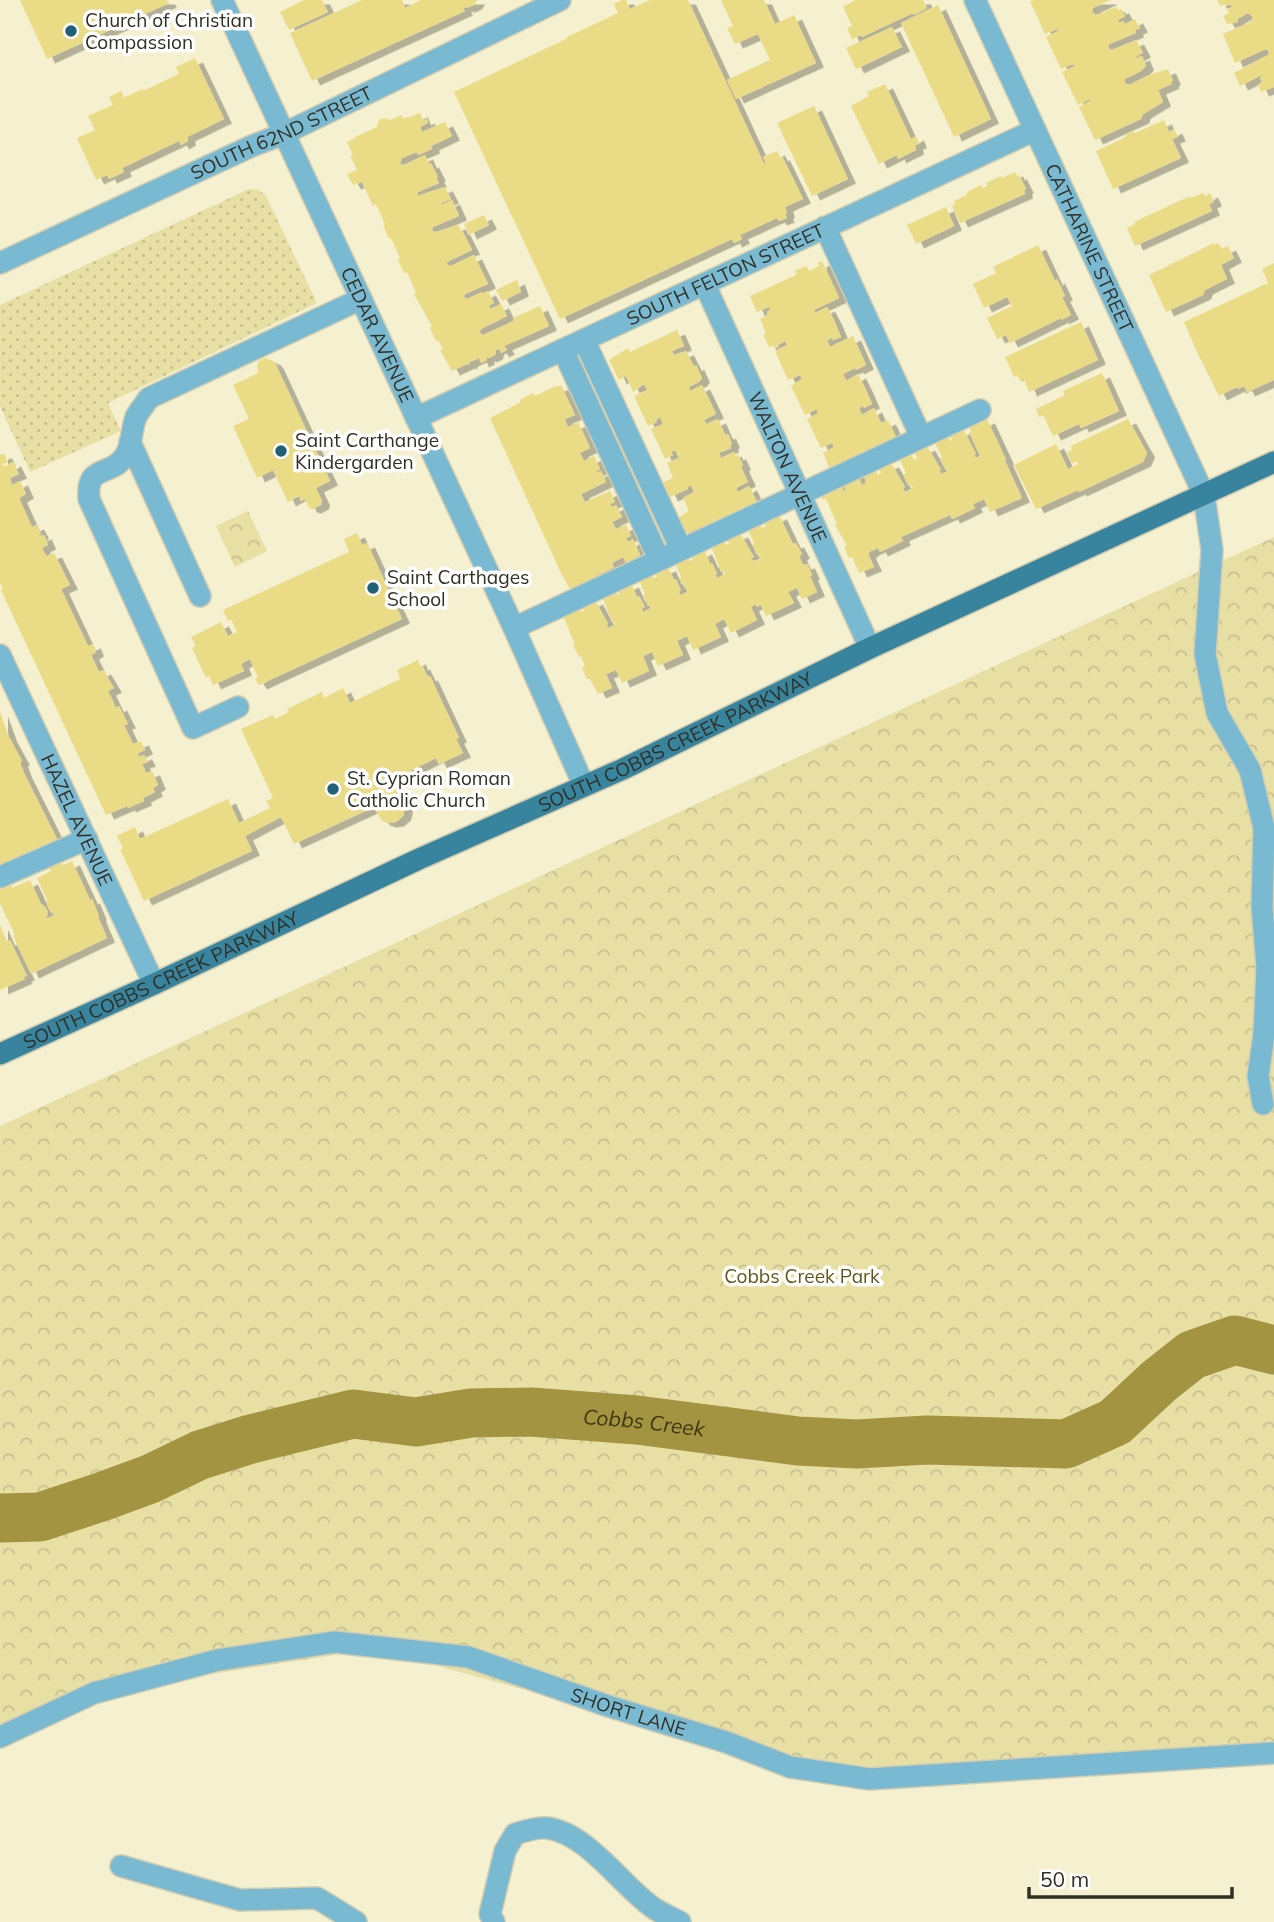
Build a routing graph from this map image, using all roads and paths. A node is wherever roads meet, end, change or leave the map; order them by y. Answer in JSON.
{"nodes":[{"id":1,"x":222,"y":0,"type":"edge"},
{"id":2,"x":560,"y":0,"type":"edge"},
{"id":3,"x":975,"y":0,"type":"edge"},
{"id":4,"x":1035,"y":130,"type":"junction"},
{"id":5,"x":283,"y":134,"type":"junction"},
{"id":6,"x":825,"y":227,"type":"junction"},
{"id":7,"x":0,"y":263,"type":"edge"},
{"id":8,"x":705,"y":285,"type":"junction"},
{"id":9,"x":361,"y":299,"type":"junction"},
{"id":10,"x":584,"y":340,"type":"junction"},
{"id":11,"x":563,"y":350,"type":"junction"},
{"id":12,"x":980,"y":410,"type":"dead end"},
{"id":13,"x":416,"y":418,"type":"junction"},
{"id":14,"x":921,"y":437,"type":"junction"},
{"id":15,"x":131,"y":442,"type":"junction"},
{"id":16,"x":1274,"y":462,"type":"edge"},
{"id":17,"x":799,"y":493,"type":"junction"},
{"id":18,"x":1204,"y":495,"type":"junction"},
{"id":19,"x":681,"y":549,"type":"junction"},
{"id":20,"x":659,"y":559,"type":"junction"},
{"id":21,"x":200,"y":596,"type":"dead end"},
{"id":22,"x":514,"y":628,"type":"junction"},
{"id":23,"x":870,"y":648,"type":"junction"},
{"id":24,"x":0,"y":654,"type":"edge"},
{"id":25,"x":239,"y":707,"type":"dead end"},
{"id":26,"x":584,"y":786,"type":"junction"},
{"id":27,"x":87,"y":839,"type":"junction"},
{"id":28,"x":0,"y":877,"type":"edge"},
{"id":29,"x":154,"y":984,"type":"junction"},
{"id":30,"x":0,"y":1054,"type":"edge"},
{"id":31,"x":1263,"y":1104,"type":"dead end"},
{"id":32,"x":0,"y":1737,"type":"edge"},
{"id":33,"x":1274,"y":1753,"type":"edge"},
{"id":34,"x":121,"y":1866,"type":"dead end"},
{"id":35,"x":356,"y":1922,"type":"edge"},
{"id":36,"x":494,"y":1922,"type":"edge"},
{"id":37,"x":680,"y":1922,"type":"edge"}],
"edges":[{"from":1,"to":5,"type":"street","name":"CEDAR AVENUE"},
{"from":2,"to":5,"type":"street","name":"SOUTH 62ND STREET"},
{"from":3,"to":4,"type":"street","name":"CATHARINE STREET"},
{"from":4,"to":6,"type":"street","name":"SOUTH FELTON STREET"},
{"from":4,"to":18,"type":"street","name":"CATHARINE STREET"},
{"from":5,"to":7,"type":"street","name":"SOUTH 62ND STREET"},
{"from":5,"to":9,"type":"street","name":"CEDAR AVENUE"},
{"from":6,"to":8,"type":"street","name":"SOUTH FELTON STREET"},
{"from":6,"to":14,"type":"street"},
{"from":8,"to":10,"type":"street","name":"SOUTH FELTON STREET"},
{"from":8,"to":17,"type":"street","name":"WALTON AVENUE"},
{"from":9,"to":13,"type":"street","name":"CEDAR AVENUE"},
{"from":9,"to":15,"type":"street"},
{"from":10,"to":11,"type":"street","name":"SOUTH FELTON STREET"},
{"from":10,"to":19,"type":"street"},
{"from":11,"to":13,"type":"street","name":"SOUTH FELTON STREET"},
{"from":11,"to":20,"type":"street"},
{"from":12,"to":14,"type":"street"},
{"from":13,"to":22,"type":"street","name":"CEDAR AVENUE"},
{"from":14,"to":17,"type":"street"},
{"from":15,"to":21,"type":"street"},
{"from":15,"to":25,"type":"street"},
{"from":16,"to":18,"type":"main road","name":"SOUTH COBBS CREEK PARKWAY"},
{"from":17,"to":19,"type":"street"},
{"from":17,"to":23,"type":"street","name":"WALTON AVENUE"},
{"from":18,"to":23,"type":"main road","name":"SOUTH COBBS CREEK PARKWAY"},
{"from":18,"to":31,"type":"street","name":"CATHARINE STREET"},
{"from":19,"to":20,"type":"street"},
{"from":20,"to":22,"type":"street"},
{"from":22,"to":26,"type":"street","name":"CEDAR AVENUE"},
{"from":23,"to":26,"type":"main road","name":"SOUTH COBBS CREEK PARKWAY"},
{"from":24,"to":27,"type":"street","name":"HAZEL AVENUE"},
{"from":26,"to":29,"type":"main road","name":"SOUTH COBBS CREEK PARKWAY"},
{"from":27,"to":28,"type":"street"},
{"from":27,"to":29,"type":"street","name":"HAZEL AVENUE"},
{"from":29,"to":30,"type":"main road","name":"SOUTH COBBS CREEK PARKWAY"},
{"from":32,"to":33,"type":"street","name":"SHORT LANE"},
{"from":34,"to":35,"type":"street"},
{"from":36,"to":37,"type":"street"}]}
